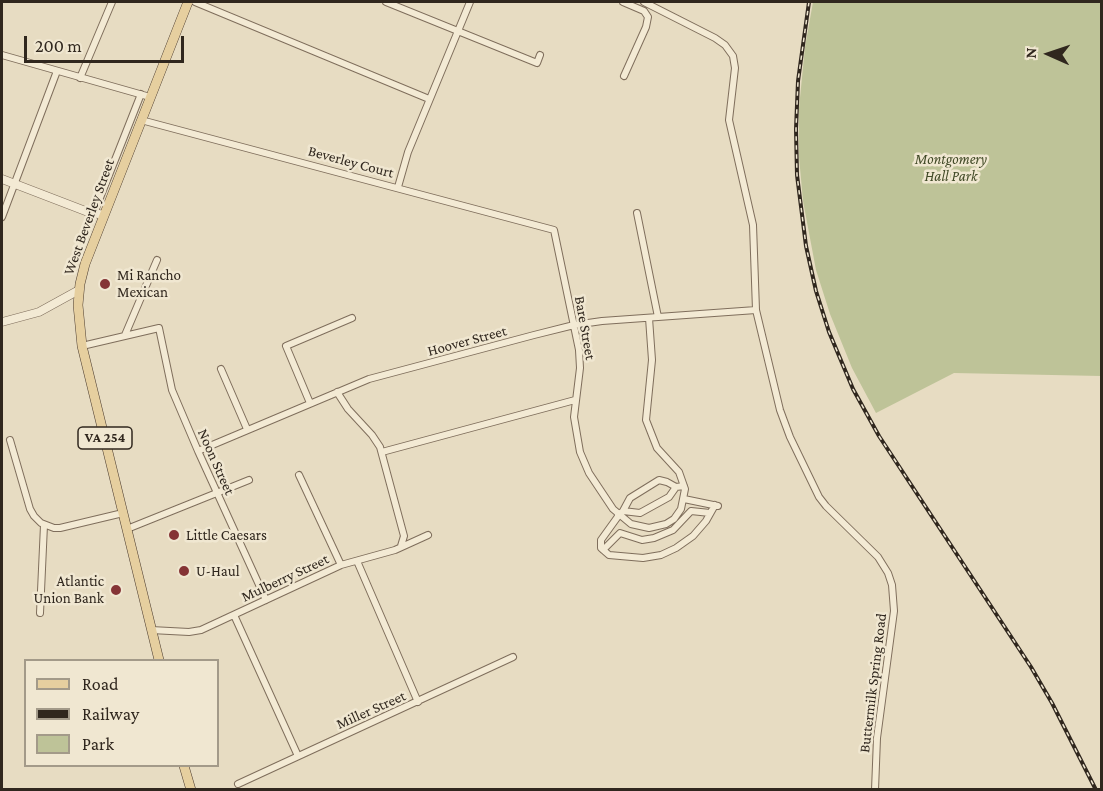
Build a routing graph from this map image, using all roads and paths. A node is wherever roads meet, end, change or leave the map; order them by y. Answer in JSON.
{"nodes":[{"id":1,"x":112,"y":2,"type":"edge"},
{"id":2,"x":188,"y":2,"type":"edge"},
{"id":3,"x":195,"y":2,"type":"edge"},
{"id":4,"x":386,"y":2,"type":"edge"},
{"id":5,"x":470,"y":2,"type":"edge"},
{"id":6,"x":623,"y":2,"type":"edge"},
{"id":7,"x":644,"y":2,"type":"edge"},
{"id":8,"x":457,"y":31,"type":"junction"},
{"id":9,"x":2,"y":55,"type":"edge"},
{"id":10,"x":540,"y":55,"type":"dead end"},
{"id":11,"x":57,"y":71,"type":"junction"},
{"id":12,"x":624,"y":76,"type":"dead end"},
{"id":13,"x":80,"y":78,"type":"junction"},
{"id":14,"x":146,"y":96,"type":"junction"},
{"id":15,"x":429,"y":99,"type":"junction"},
{"id":16,"x":141,"y":120,"type":"junction"},
{"id":17,"x":2,"y":179,"type":"edge"},
{"id":18,"x":14,"y":183,"type":"junction"},
{"id":19,"x":398,"y":188,"type":"junction"},
{"id":20,"x":638,"y":213,"type":"dead end"},
{"id":21,"x":99,"y":214,"type":"junction"},
{"id":22,"x":2,"y":217,"type":"edge"},
{"id":23,"x":554,"y":230,"type":"joint"},
{"id":24,"x":157,"y":260,"type":"dead end"},
{"id":25,"x":79,"y":290,"type":"junction"},
{"id":26,"x":756,"y":310,"type":"junction"},
{"id":27,"x":658,"y":317,"type":"junction"},
{"id":28,"x":352,"y":318,"type":"dead end"},
{"id":29,"x":649,"y":318,"type":"junction"},
{"id":30,"x":2,"y":322,"type":"edge"},
{"id":31,"x":574,"y":325,"type":"junction"},
{"id":32,"x":125,"y":335,"type":"junction"},
{"id":33,"x":82,"y":346,"type":"junction"},
{"id":34,"x":220,"y":369,"type":"dead end"},
{"id":35,"x":337,"y":392,"type":"junction"},
{"id":36,"x":575,"y":400,"type":"junction"},
{"id":37,"x":310,"y":403,"type":"junction"},
{"id":38,"x":247,"y":429,"type":"junction"},
{"id":39,"x":10,"y":440,"type":"dead end"},
{"id":40,"x":198,"y":451,"type":"junction"},
{"id":41,"x":382,"y":452,"type":"junction"},
{"id":42,"x":299,"y":475,"type":"dead end"},
{"id":43,"x":249,"y":480,"type":"dead end"},
{"id":44,"x":684,"y":486,"type":"junction"},
{"id":45,"x":676,"y":487,"type":"junction"},
{"id":46,"x":217,"y":493,"type":"junction"},
{"id":47,"x":684,"y":499,"type":"junction"},
{"id":48,"x":123,"y":513,"type":"junction"},
{"id":49,"x":710,"y":513,"type":"junction"},
{"id":50,"x":620,"y":514,"type":"junction"},
{"id":51,"x":44,"y":525,"type":"junction"},
{"id":52,"x":127,"y":529,"type":"junction"},
{"id":53,"x":428,"y":535,"type":"dead end"},
{"id":54,"x":401,"y":546,"type":"junction"},
{"id":55,"x":603,"y":550,"type":"junction"},
{"id":56,"x":357,"y":561,"type":"junction"},
{"id":57,"x":341,"y":565,"type":"junction"},
{"id":58,"x":266,"y":600,"type":"junction"},
{"id":59,"x":40,"y":613,"type":"dead end"},
{"id":60,"x":234,"y":615,"type":"junction"},
{"id":61,"x":151,"y":630,"type":"junction"},
{"id":62,"x":513,"y":657,"type":"dead end"},
{"id":63,"x":159,"y":659,"type":"edge"},
{"id":64,"x":418,"y":702,"type":"junction"},
{"id":65,"x":298,"y":756,"type":"junction"},
{"id":66,"x":185,"y":767,"type":"edge"},
{"id":67,"x":238,"y":783,"type":"dead end"},
{"id":68,"x":191,"y":789,"type":"edge"},
{"id":69,"x":874,"y":789,"type":"edge"}],
"edges":[{"from":1,"to":13,"type":"street"},
{"from":2,"to":14,"type":"main road","name":"West Beverley Street","number":"VA 254"},
{"from":3,"to":15,"type":"street"},
{"from":4,"to":8,"type":"street"},
{"from":5,"to":8,"type":"street"},
{"from":6,"to":12,"type":"street"},
{"from":7,"to":26,"type":"street","name":"Buttermilk Spring Road"},
{"from":8,"to":10,"type":"street"},
{"from":8,"to":15,"type":"street"},
{"from":9,"to":11,"type":"street"},
{"from":11,"to":13,"type":"street"},
{"from":11,"to":18,"type":"street"},
{"from":13,"to":14,"type":"street"},
{"from":14,"to":16,"type":"main road","name":"West Beverley Street","number":"VA 254"},
{"from":14,"to":21,"type":"street","name":"West Beverley Street"},
{"from":15,"to":19,"type":"street"},
{"from":16,"to":19,"type":"street","name":"Beverley Court"},
{"from":16,"to":21,"type":"main road","name":"West Beverley Street","number":"VA 254"},
{"from":17,"to":18,"type":"street"},
{"from":18,"to":21,"type":"street"},
{"from":18,"to":22,"type":"street"},
{"from":19,"to":23,"type":"street","name":"Beverley Court"},
{"from":20,"to":27,"type":"street"},
{"from":21,"to":25,"type":"main road","name":"West Beverley Street","number":"VA 254"},
{"from":23,"to":31,"type":"street","name":"Bare Street"},
{"from":24,"to":32,"type":"street"},
{"from":25,"to":30,"type":"street"},
{"from":25,"to":33,"type":"main road","name":"West Beverley Street","number":"VA 254"},
{"from":26,"to":27,"type":"street","name":"Hoover Street"},
{"from":26,"to":69,"type":"street","name":"Buttermilk Spring Road"},
{"from":27,"to":29,"type":"street","name":"Hoover Street"},
{"from":28,"to":37,"type":"street"},
{"from":29,"to":31,"type":"street","name":"Hoover Street"},
{"from":29,"to":44,"type":"street"},
{"from":31,"to":35,"type":"street","name":"Hoover Street"},
{"from":31,"to":36,"type":"street","name":"Bare Street"},
{"from":32,"to":33,"type":"street"},
{"from":32,"to":40,"type":"street","name":"Noon Street"},
{"from":33,"to":48,"type":"main road","name":"West Beverley Street","number":"VA 254"},
{"from":34,"to":38,"type":"street"},
{"from":35,"to":37,"type":"street","name":"Hoover Street"},
{"from":35,"to":41,"type":"street"},
{"from":36,"to":41,"type":"street"},
{"from":36,"to":50,"type":"street","name":"Bare Street"},
{"from":37,"to":38,"type":"street","name":"Hoover Street"},
{"from":38,"to":40,"type":"street","name":"Hoover Street"},
{"from":39,"to":51,"type":"street"},
{"from":40,"to":46,"type":"street","name":"Noon Street"},
{"from":41,"to":54,"type":"street"},
{"from":42,"to":57,"type":"street"},
{"from":43,"to":46,"type":"street"},
{"from":44,"to":45,"type":"street"},
{"from":44,"to":47,"type":"street"},
{"from":45,"to":50,"type":"street"},
{"from":45,"to":50,"type":"street"},
{"from":46,"to":52,"type":"street"},
{"from":46,"to":58,"type":"street","name":"Noon Street"},
{"from":47,"to":49,"type":"street"},
{"from":47,"to":50,"type":"street","name":"Bare Street"},
{"from":48,"to":51,"type":"street"},
{"from":48,"to":52,"type":"main road","name":"West Beverley Street","number":"VA 254"},
{"from":49,"to":55,"type":"street"},
{"from":49,"to":55,"type":"street"},
{"from":50,"to":55,"type":"street"},
{"from":51,"to":59,"type":"street"},
{"from":52,"to":61,"type":"main road","name":"West Beverley Street","number":"VA 254"},
{"from":53,"to":54,"type":"street","name":"Mulberry Street"},
{"from":54,"to":56,"type":"street","name":"Mulberry Street"},
{"from":56,"to":57,"type":"street","name":"Mulberry Street"},
{"from":56,"to":64,"type":"street"},
{"from":57,"to":58,"type":"street","name":"Mulberry Street"},
{"from":58,"to":60,"type":"street","name":"Mulberry Street"},
{"from":60,"to":61,"type":"street","name":"Mulberry Street"},
{"from":60,"to":65,"type":"street"},
{"from":61,"to":63,"type":"main road","name":"West Beverley Street","number":"VA 254"},
{"from":62,"to":64,"type":"street","name":"Miller Street"},
{"from":64,"to":65,"type":"street","name":"Miller Street"},
{"from":65,"to":67,"type":"street","name":"Miller Street"},
{"from":66,"to":68,"type":"main road"}]}
